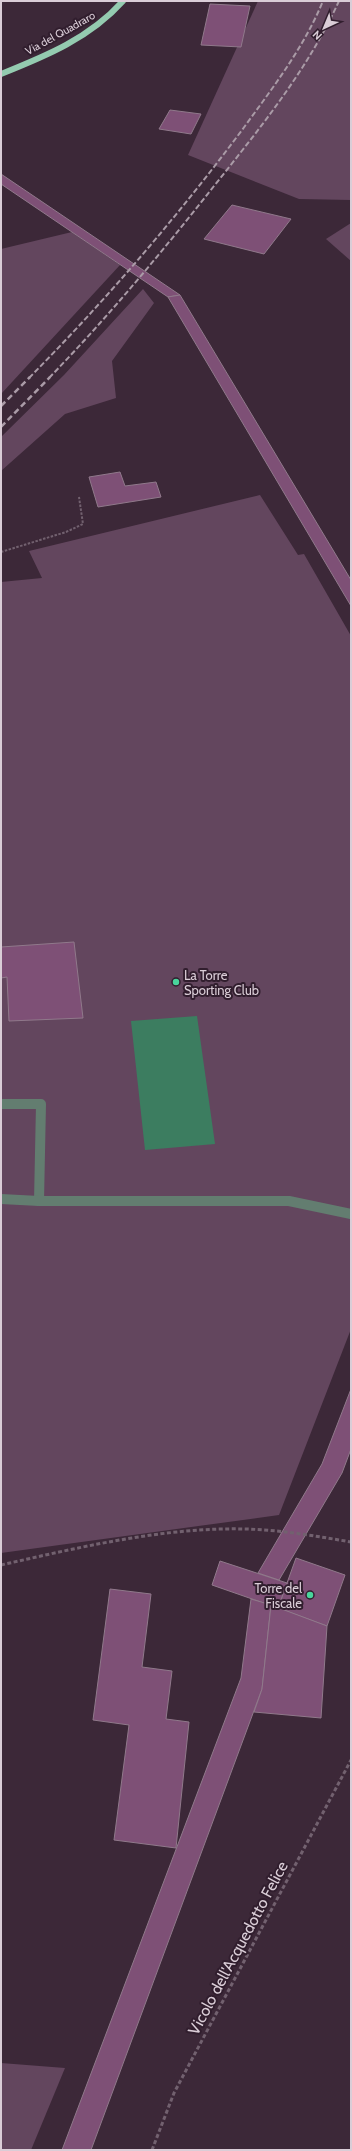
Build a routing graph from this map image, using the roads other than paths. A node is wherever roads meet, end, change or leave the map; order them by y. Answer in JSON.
{"nodes":[{"id":1,"x":123,"y":1,"type":"edge"},
{"id":2,"x":1,"y":74,"type":"edge"},
{"id":3,"x":1,"y":1104,"type":"edge"},
{"id":4,"x":1,"y":1199,"type":"edge"},
{"id":5,"x":39,"y":1201,"type":"junction"},
{"id":6,"x":351,"y":1214,"type":"edge"}],
"edges":[{"from":1,"to":2,"type":"main road","name":"Via del Quadraro"},
{"from":3,"to":5,"type":"lane"},
{"from":4,"to":5,"type":"lane"},
{"from":5,"to":6,"type":"lane"}]}
